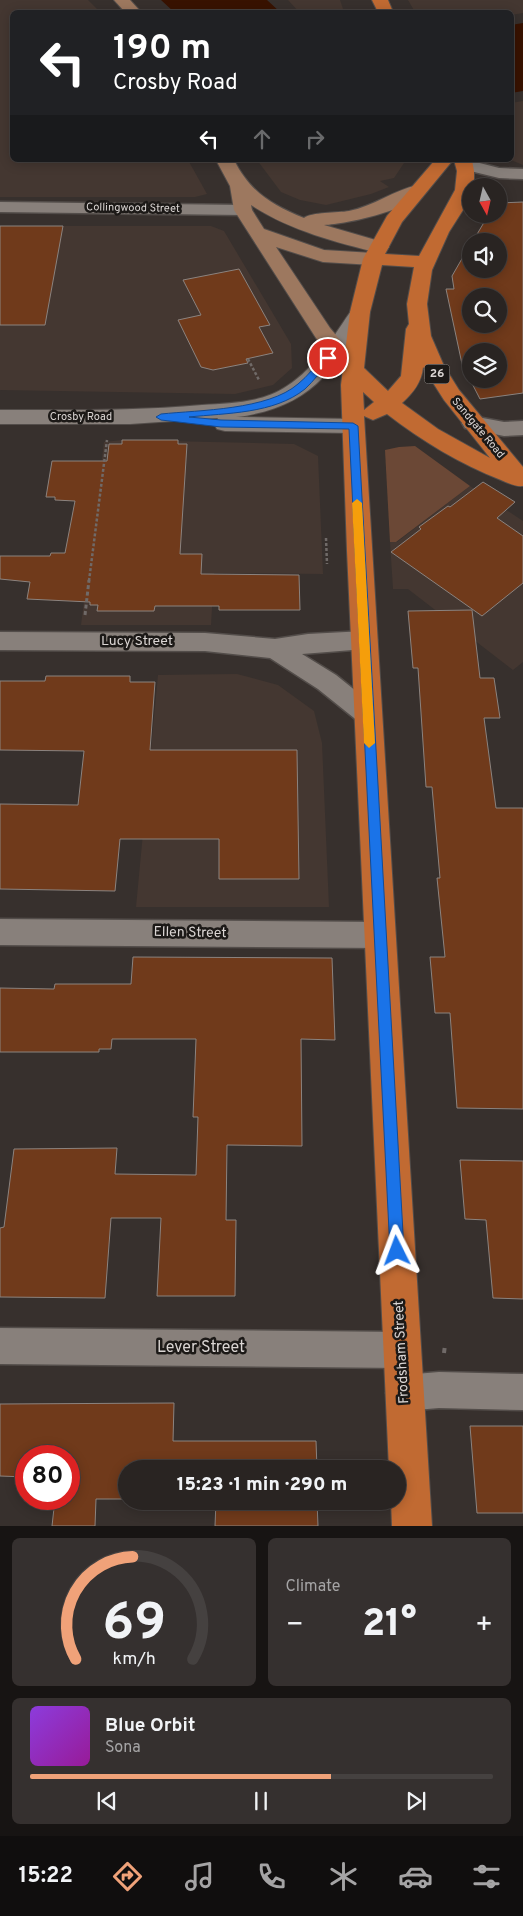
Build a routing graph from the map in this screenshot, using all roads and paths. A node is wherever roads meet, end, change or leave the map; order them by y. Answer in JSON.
{"nodes":[{"id":1,"x":122,"y":0,"type":"edge"},
{"id":2,"x":132,"y":10,"type":"edge"},
{"id":3,"x":226,"y":162,"type":"edge"},
{"id":4,"x":442,"y":162,"type":"edge"},
{"id":5,"x":464,"y":162,"type":"edge"},
{"id":6,"x":523,"y":174,"type":"edge"},
{"id":7,"x":239,"y":186,"type":"junction"},
{"id":8,"x":418,"y":190,"type":"junction"},
{"id":9,"x":0,"y":207,"type":"edge"},
{"id":10,"x":267,"y":207,"type":"junction"},
{"id":11,"x":243,"y":210,"type":"junction"},
{"id":12,"x":286,"y":217,"type":"junction"},
{"id":13,"x":257,"y":234,"type":"junction"},
{"id":14,"x":376,"y":253,"type":"junction"},
{"id":15,"x":425,"y":262,"type":"junction"},
{"id":16,"x":360,"y":312,"type":"junction"},
{"id":17,"x":417,"y":317,"type":"junction"},
{"id":18,"x":335,"y":349,"type":"junction"},
{"id":19,"x":248,"y":358,"type":"dead end"},
{"id":20,"x":353,"y":369,"type":"junction"},
{"id":21,"x":258,"y":380,"type":"dead end"},
{"id":22,"x":388,"y":403,"type":"junction"},
{"id":23,"x":0,"y":417,"type":"edge"},
{"id":24,"x":161,"y":417,"type":"junction"},
{"id":25,"x":472,"y":423,"type":"junction"},
{"id":26,"x":417,"y":425,"type":"junction"},
{"id":27,"x":353,"y":426,"type":"junction"},
{"id":28,"x":523,"y":428,"type":"edge"},
{"id":29,"x":107,"y":444,"type":"dead end"},
{"id":30,"x":521,"y":480,"type":"edge"},
{"id":31,"x":326,"y":538,"type":"dead end"},
{"id":32,"x":326,"y":564,"type":"dead end"},
{"id":33,"x":87,"y":604,"type":"dead end"},
{"id":34,"x":365,"y":640,"type":"junction"},
{"id":35,"x":0,"y":641,"type":"edge"},
{"id":36,"x":274,"y":650,"type":"junction"},
{"id":37,"x":368,"y":715,"type":"junction"},
{"id":38,"x":0,"y":932,"type":"edge"},
{"id":39,"x":380,"y":935,"type":"junction"},
{"id":40,"x":0,"y":1346,"type":"edge"},
{"id":41,"x":445,"y":1346,"type":"dead end"},
{"id":42,"x":402,"y":1350,"type":"junction"},
{"id":43,"x":444,"y":1353,"type":"dead end"},
{"id":44,"x":523,"y":1392,"type":"edge"},
{"id":45,"x":404,"y":1394,"type":"junction"},
{"id":46,"x":412,"y":1526,"type":"edge"}],
"edges":[{"from":1,"to":2,"type":"main road"},
{"from":3,"to":7,"type":"main road","name":"Sandgate Road"},
{"from":4,"to":8,"type":"highway"},
{"from":5,"to":6,"type":"street"},
{"from":5,"to":15,"type":"highway","number":"26"},
{"from":7,"to":10,"type":"main road","name":"Sandgate Road"},
{"from":7,"to":11,"type":"main road","name":"Sandgate Road"},
{"from":8,"to":12,"type":"main road"},
{"from":8,"to":14,"type":"highway"},
{"from":9,"to":11,"type":"street","name":"Collingwood Street"},
{"from":10,"to":11,"type":"main road","name":"Collingwood Street"},
{"from":10,"to":12,"type":"main road","name":"Sandgate Road"},
{"from":11,"to":13,"type":"main road","name":"Sandgate Road"},
{"from":12,"to":14,"type":"main road","name":"Sandgate Road"},
{"from":13,"to":14,"type":"main road"},
{"from":13,"to":18,"type":"main road","name":"Sandgate Road"},
{"from":14,"to":15,"type":"highway"},
{"from":14,"to":16,"type":"highway"},
{"from":15,"to":17,"type":"highway","name":"Sandgate Road","number":"26"},
{"from":16,"to":18,"type":"street","name":"Crosby Road"},
{"from":16,"to":20,"type":"highway"},
{"from":17,"to":22,"type":"highway"},
{"from":17,"to":25,"type":"highway","name":"Sandgate Road","number":"26"},
{"from":18,"to":20,"type":"main road","name":"Sandgate Road"},
{"from":18,"to":24,"type":"street","name":"Crosby Road"},
{"from":19,"to":21,"type":"path"},
{"from":20,"to":22,"type":"highway","name":"Sandgate Road"},
{"from":20,"to":27,"type":"highway","name":"Frodsham Street"},
{"from":22,"to":26,"type":"highway","name":"Sandgate Road"},
{"from":22,"to":27,"type":"highway"},
{"from":23,"to":24,"type":"street","name":"Crosby Road"},
{"from":24,"to":27,"type":"street","name":"Crosby Road"},
{"from":25,"to":28,"type":"street"},
{"from":25,"to":30,"type":"highway","name":"Sandgate Road","number":"26"},
{"from":26,"to":27,"type":"highway"},
{"from":26,"to":30,"type":"highway","name":"Sandgate Road"},
{"from":27,"to":34,"type":"highway","name":"Frodsham Street"},
{"from":29,"to":33,"type":"path"},
{"from":31,"to":32,"type":"path"},
{"from":34,"to":36,"type":"street","name":"Lucy Street"},
{"from":34,"to":37,"type":"highway","name":"Frodsham Street"},
{"from":35,"to":36,"type":"street","name":"Lucy Street"},
{"from":36,"to":37,"type":"street","name":"Lucy Street"},
{"from":37,"to":39,"type":"highway","name":"Frodsham Street"},
{"from":38,"to":39,"type":"street","name":"Ellen Street"},
{"from":39,"to":42,"type":"highway","name":"Frodsham Street"},
{"from":40,"to":42,"type":"street","name":"Lever Street"},
{"from":41,"to":43,"type":"path"},
{"from":42,"to":45,"type":"highway","name":"Frodsham Street"},
{"from":44,"to":45,"type":"street"},
{"from":45,"to":46,"type":"highway","name":"Frodsham Street"}]}
